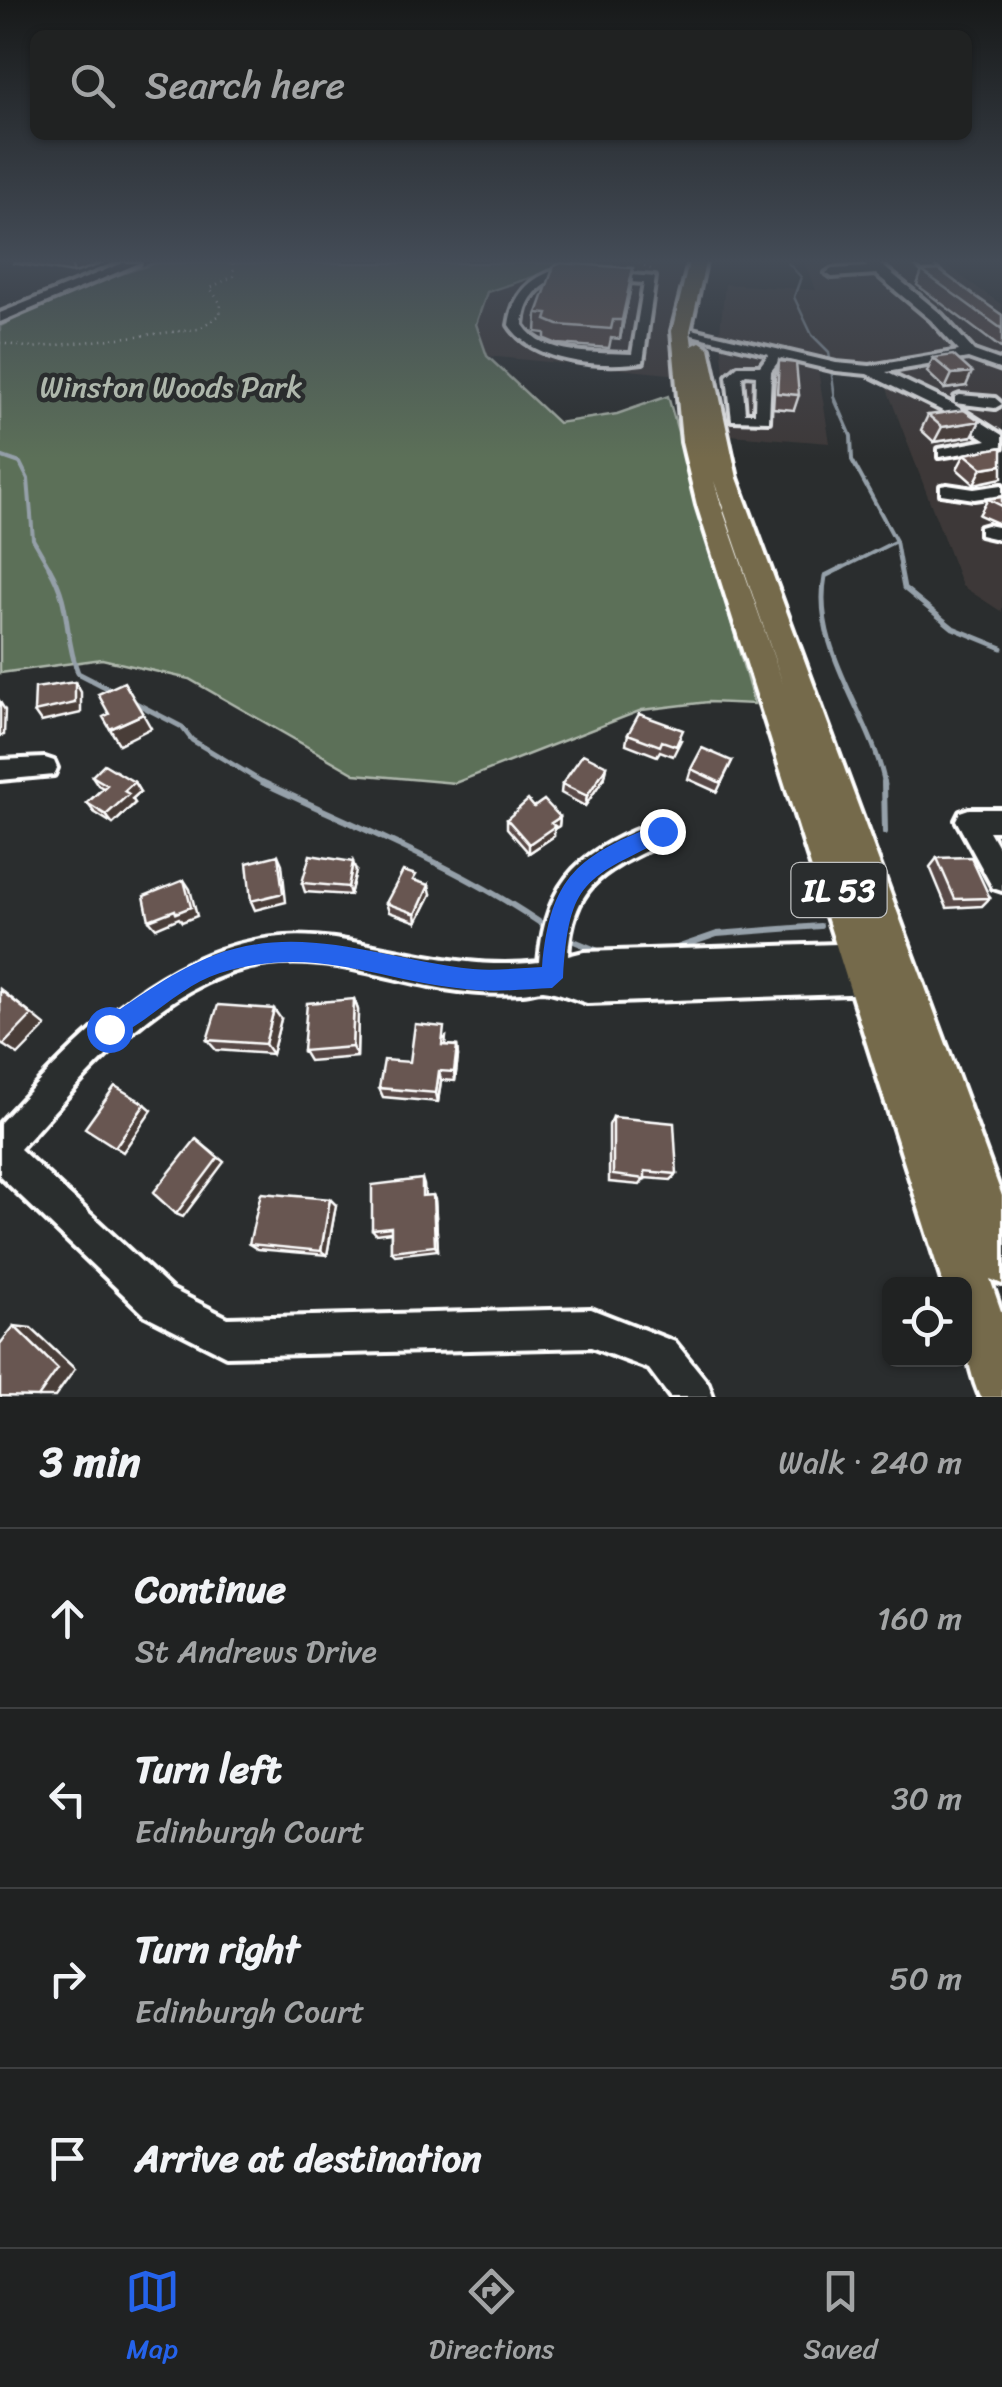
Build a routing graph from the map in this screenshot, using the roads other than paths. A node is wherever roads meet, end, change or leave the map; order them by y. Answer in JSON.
{"nodes":[{"id":1,"x":519,"y":328,"type":"edge"},
{"id":2,"x":669,"y":328,"type":"edge"},
{"id":3,"x":670,"y":328,"type":"edge"},
{"id":4,"x":946,"y":328,"type":"edge"},
{"id":5,"x":668,"y":331,"type":"junction"},
{"id":6,"x":970,"y":354,"type":"junction"},
{"id":7,"x":776,"y":355,"type":"junction"},
{"id":8,"x":905,"y":364,"type":"junction"},
{"id":9,"x":1002,"y":366,"type":"edge"},
{"id":10,"x":870,"y":370,"type":"junction"},
{"id":11,"x":764,"y":371,"type":"dead end"},
{"id":12,"x":954,"y":403,"type":"junction"},
{"id":13,"x":995,"y":403,"type":"dead end"},
{"id":14,"x":1002,"y":442,"type":"edge"},
{"id":15,"x":945,"y":453,"type":"dead end"},
{"id":16,"x":947,"y":490,"type":"dead end"},
{"id":17,"x":1002,"y":490,"type":"edge"},
{"id":18,"x":45,"y":768,"type":"dead end"},
{"id":19,"x":0,"y":770,"type":"edge"},
{"id":20,"x":1002,"y":820,"type":"edge"},
{"id":21,"x":662,"y":831,"type":"dead end"},
{"id":22,"x":1002,"y":879,"type":"edge"},
{"id":23,"x":884,"y":968,"type":"junction"},
{"id":24,"x":552,"y":978,"type":"junction"},
{"id":25,"x":0,"y":1150,"type":"edge"},
{"id":26,"x":1002,"y":1260,"type":"edge"},
{"id":27,"x":1002,"y":1388,"type":"edge"},
{"id":28,"x":694,"y":1397,"type":"edge"}],
"edges":[{"from":1,"to":5,"type":"street"},
{"from":2,"to":5,"type":"main road","number":"IL 53"},
{"from":3,"to":5,"type":"main road","number":"IL 53"},
{"from":4,"to":6,"type":"street"},
{"from":5,"to":7,"type":"street"},
{"from":5,"to":23,"type":"main road","number":"IL 53"},
{"from":6,"to":8,"type":"street"},
{"from":6,"to":9,"type":"street"},
{"from":7,"to":10,"type":"street"},
{"from":7,"to":11,"type":"street"},
{"from":8,"to":10,"type":"street"},
{"from":8,"to":12,"type":"street"},
{"from":10,"to":12,"type":"street"},
{"from":12,"to":13,"type":"street"},
{"from":12,"to":14,"type":"street"},
{"from":14,"to":15,"type":"street"},
{"from":16,"to":17,"type":"street"},
{"from":18,"to":19,"type":"street"},
{"from":20,"to":22,"type":"street"},
{"from":21,"to":24,"type":"street"},
{"from":23,"to":24,"type":"street"},
{"from":23,"to":26,"type":"main road","number":"IL 53"},
{"from":23,"to":27,"type":"main road","number":"IL 53"},
{"from":24,"to":25,"type":"street"},
{"from":25,"to":28,"type":"street"}]}
